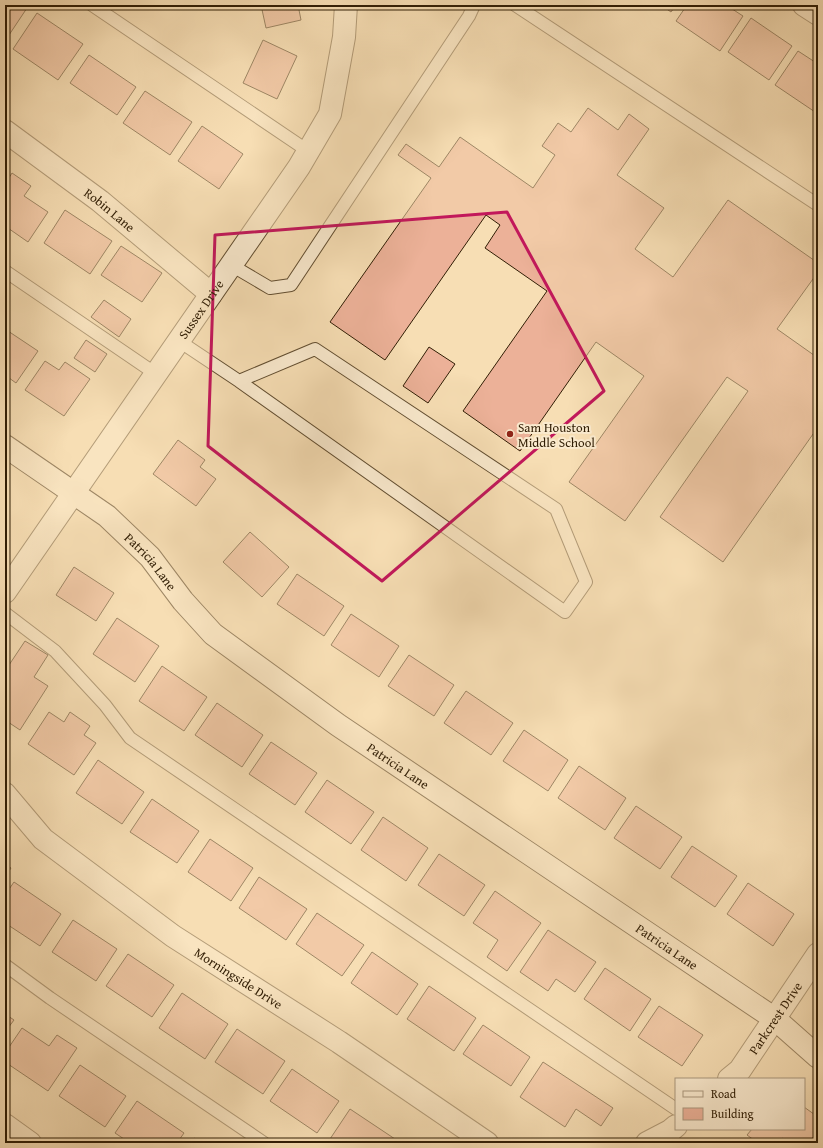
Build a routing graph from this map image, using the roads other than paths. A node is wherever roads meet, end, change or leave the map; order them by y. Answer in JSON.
{"nodes":[{"id":1,"x":92,"y":5,"type":"edge"},
{"id":2,"x":346,"y":5,"type":"edge"},
{"id":3,"x":474,"y":5,"type":"edge"},
{"id":4,"x":515,"y":5,"type":"edge"},
{"id":5,"x":804,"y":5,"type":"edge"},
{"id":6,"x":818,"y":14,"type":"edge"},
{"id":7,"x":5,"y":130,"type":"edge"},
{"id":8,"x":308,"y":152,"type":"junction"},
{"id":9,"x":818,"y":205,"type":"edge"},
{"id":10,"x":231,"y":265,"type":"junction"},
{"id":11,"x":5,"y":271,"type":"edge"},
{"id":12,"x":211,"y":294,"type":"junction"},
{"id":13,"x":179,"y":341,"type":"junction"},
{"id":14,"x":156,"y":374,"type":"junction"},
{"id":15,"x":239,"y":381,"type":"junction"},
{"id":16,"x":5,"y":446,"type":"edge"},
{"id":17,"x":74,"y":492,"type":"junction"},
{"id":18,"x":5,"y":592,"type":"edge"},
{"id":19,"x":5,"y":613,"type":"edge"},
{"id":20,"x":5,"y":794,"type":"edge"},
{"id":21,"x":818,"y":954,"type":"edge"},
{"id":22,"x":5,"y":965,"type":"edge"},
{"id":23,"x":775,"y":1019,"type":"junction"},
{"id":24,"x":818,"y":1057,"type":"edge"},
{"id":25,"x":730,"y":1078,"type":"edge"},
{"id":26,"x":675,"y":1108,"type":"edge"},
{"id":27,"x":5,"y":1125,"type":"edge"},
{"id":28,"x":675,"y":1127,"type":"edge"},
{"id":29,"x":30,"y":1143,"type":"edge"},
{"id":30,"x":264,"y":1143,"type":"edge"},
{"id":31,"x":487,"y":1143,"type":"edge"},
{"id":32,"x":647,"y":1143,"type":"edge"}],
"edges":[{"from":1,"to":8,"type":"lane"},
{"from":2,"to":8,"type":"street","name":"Sussex Drive"},
{"from":3,"to":10,"type":"lane"},
{"from":4,"to":9,"type":"lane"},
{"from":5,"to":6,"type":"street"},
{"from":7,"to":12,"type":"street","name":"Robin Lane"},
{"from":8,"to":10,"type":"street","name":"Sussex Drive"},
{"from":10,"to":12,"type":"street","name":"Sussex Drive"},
{"from":11,"to":14,"type":"lane"},
{"from":12,"to":13,"type":"street","name":"Sussex Drive"},
{"from":13,"to":14,"type":"street","name":"Sussex Drive"},
{"from":13,"to":15,"type":"lane"},
{"from":14,"to":17,"type":"street","name":"Sussex Drive"},
{"from":15,"to":15,"type":"lane"},
{"from":16,"to":17,"type":"street","name":"Patricia Lane"},
{"from":17,"to":18,"type":"street","name":"Sussex Drive"},
{"from":17,"to":23,"type":"street","name":"Patricia Lane"},
{"from":19,"to":26,"type":"lane"},
{"from":20,"to":31,"type":"street","name":"Morningside Drive"},
{"from":21,"to":23,"type":"street","name":"Parkcrest Drive"},
{"from":22,"to":30,"type":"lane"},
{"from":23,"to":24,"type":"street","name":"Patricia Lane"},
{"from":23,"to":25,"type":"street","name":"Parkcrest Drive"},
{"from":27,"to":29,"type":"street"},
{"from":28,"to":32,"type":"street"}]}
